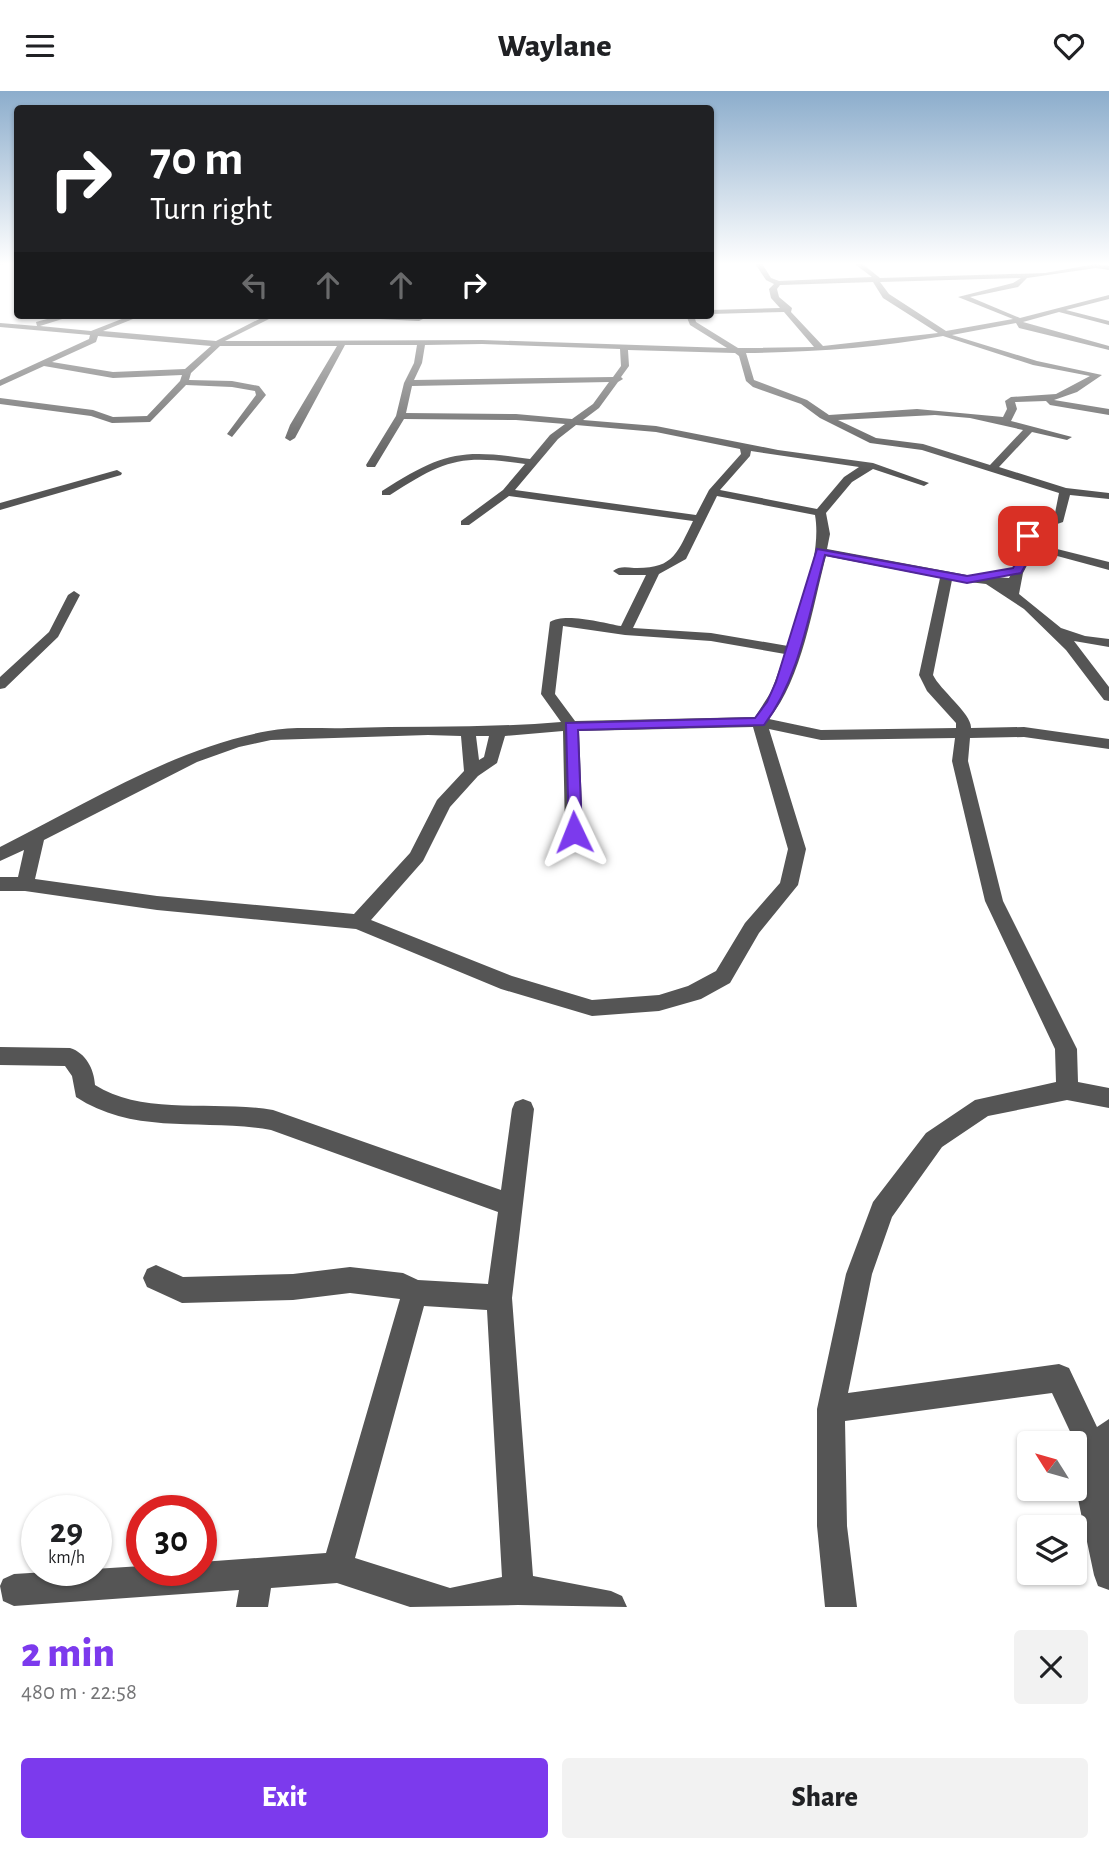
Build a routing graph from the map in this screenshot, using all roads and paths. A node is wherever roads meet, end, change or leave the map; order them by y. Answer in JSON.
{"nodes":[{"id":1,"x":94,"y":333,"type":"joint"},
{"id":2,"x":240,"y":333,"type":"edge"},
{"id":3,"x":403,"y":333,"type":"edge"},
{"id":4,"x":502,"y":333,"type":"edge"},
{"id":5,"x":568,"y":333,"type":"edge"},
{"id":6,"x":707,"y":333,"type":"edge"},
{"id":7,"x":808,"y":333,"type":"edge"},
{"id":8,"x":955,"y":333,"type":"edge"},
{"id":9,"x":1045,"y":333,"type":"edge"},
{"id":10,"x":949,"y":334,"type":"junction"},
{"id":11,"x":342,"y":343,"type":"junction"},
{"id":12,"x":421,"y":343,"type":"junction"},
{"id":13,"x":219,"y":344,"type":"junction"},
{"id":14,"x":390,"y":344,"type":"junction"},
{"id":15,"x":624,"y":348,"type":"junction"},
{"id":16,"x":1109,"y":348,"type":"edge"},
{"id":17,"x":821,"y":349,"type":"junction"},
{"id":18,"x":734,"y":351,"type":"junction"},
{"id":19,"x":46,"y":364,"type":"junction"},
{"id":20,"x":1098,"y":375,"type":"junction"},
{"id":21,"x":186,"y":377,"type":"junction"},
{"id":22,"x":1109,"y":378,"type":"edge"},
{"id":23,"x":2,"y":380,"type":"edge"},
{"id":24,"x":619,"y":380,"type":"junction"},
{"id":25,"x":408,"y":383,"type":"junction"},
{"id":26,"x":1042,"y":400,"type":"junction"},
{"id":27,"x":0,"y":401,"type":"edge"},
{"id":28,"x":1109,"y":412,"type":"edge"},
{"id":29,"x":401,"y":416,"type":"junction"},
{"id":30,"x":828,"y":418,"type":"junction"},
{"id":31,"x":578,"y":421,"type":"junction"},
{"id":32,"x":997,"y":421,"type":"junction"},
{"id":33,"x":1028,"y":431,"type":"junction"},
{"id":34,"x":232,"y":434,"type":"dead end"},
{"id":35,"x":1067,"y":437,"type":"dead end"},
{"id":36,"x":290,"y":438,"type":"dead end"},
{"id":37,"x":874,"y":441,"type":"junction"},
{"id":38,"x":746,"y":447,"type":"junction"},
{"id":39,"x":531,"y":461,"type":"junction"},
{"id":40,"x":371,"y":465,"type":"dead end"},
{"id":41,"x":873,"y":466,"type":"junction"},
{"id":42,"x":991,"y":470,"type":"junction"},
{"id":43,"x":117,"y":473,"type":"dead end"},
{"id":44,"x":924,"y":483,"type":"dead end"},
{"id":45,"x":1065,"y":491,"type":"junction"},
{"id":46,"x":507,"y":492,"type":"junction"},
{"id":47,"x":713,"y":492,"type":"junction"},
{"id":48,"x":386,"y":493,"type":"dead end"},
{"id":49,"x":1109,"y":496,"type":"edge"},
{"id":50,"x":0,"y":507,"type":"edge"},
{"id":51,"x":820,"y":513,"type":"junction"},
{"id":52,"x":702,"y":519,"type":"junction"},
{"id":53,"x":465,"y":523,"type":"dead end"},
{"id":54,"x":1032,"y":545,"type":"junction"},
{"id":55,"x":821,"y":551,"type":"junction"},
{"id":56,"x":1105,"y":564,"type":"edge"},
{"id":57,"x":620,"y":571,"type":"dead end"},
{"id":58,"x":654,"y":572,"type":"junction"},
{"id":59,"x":947,"y":575,"type":"junction"},
{"id":60,"x":1015,"y":576,"type":"junction"},
{"id":61,"x":967,"y":579,"type":"junction"},
{"id":62,"x":992,"y":583,"type":"junction"},
{"id":63,"x":74,"y":594,"type":"dead end"},
{"id":64,"x":1016,"y":596,"type":"junction"},
{"id":65,"x":625,"y":631,"type":"junction"},
{"id":66,"x":1109,"y":643,"type":"edge"},
{"id":67,"x":1078,"y":644,"type":"junction"},
{"id":68,"x":792,"y":651,"type":"junction"},
{"id":69,"x":0,"y":685,"type":"edge"},
{"id":70,"x":1109,"y":697,"type":"edge"},
{"id":71,"x":759,"y":722,"type":"junction"},
{"id":72,"x":571,"y":726,"type":"junction"},
{"id":73,"x":468,"y":731,"type":"junction"},
{"id":74,"x":498,"y":732,"type":"junction"},
{"id":75,"x":963,"y":732,"type":"junction"},
{"id":76,"x":1109,"y":744,"type":"edge"},
{"id":77,"x":472,"y":772,"type":"junction"},
{"id":78,"x":574,"y":832,"type":"dead end"},
{"id":79,"x":36,"y":836,"type":"junction"},
{"id":80,"x":0,"y":855,"type":"edge"},
{"id":81,"x":0,"y":884,"type":"edge"},
{"id":82,"x":25,"y":884,"type":"junction"},
{"id":83,"x":358,"y":922,"type":"junction"},
{"id":84,"x":0,"y":1056,"type":"edge"},
{"id":85,"x":1067,"y":1090,"type":"junction"},
{"id":86,"x":1109,"y":1098,"type":"edge"},
{"id":87,"x":523,"y":1109,"type":"dead end"},
{"id":88,"x":511,"y":1205,"type":"junction"},
{"id":89,"x":156,"y":1278,"type":"dead end"},
{"id":90,"x":415,"y":1293,"type":"junction"},
{"id":91,"x":499,"y":1299,"type":"junction"},
{"id":92,"x":831,"y":1409,"type":"junction"},
{"id":93,"x":1103,"y":1444,"type":"edge"},
{"id":94,"x":337,"y":1567,"type":"junction"},
{"id":95,"x":258,"y":1574,"type":"junction"},
{"id":96,"x":1109,"y":1575,"type":"edge"},
{"id":97,"x":518,"y":1589,"type":"junction"},
{"id":98,"x":14,"y":1590,"type":"dead end"},
{"id":99,"x":253,"y":1607,"type":"edge"},
{"id":100,"x":611,"y":1607,"type":"edge"},
{"id":101,"x":841,"y":1607,"type":"edge"}],
"edges":[{"from":1,"to":13,"type":"street"},
{"from":1,"to":19,"type":"street"},
{"from":2,"to":13,"type":"street"},
{"from":3,"to":14,"type":"street"},
{"from":4,"to":12,"type":"street"},
{"from":5,"to":15,"type":"street"},
{"from":6,"to":18,"type":"street"},
{"from":7,"to":17,"type":"street"},
{"from":8,"to":10,"type":"street"},
{"from":9,"to":16,"type":"street"},
{"from":10,"to":17,"type":"street"},
{"from":10,"to":20,"type":"street"},
{"from":11,"to":13,"type":"street"},
{"from":11,"to":14,"type":"street"},
{"from":11,"to":36,"type":"street"},
{"from":12,"to":14,"type":"street"},
{"from":12,"to":25,"type":"street"},
{"from":13,"to":21,"type":"street"},
{"from":15,"to":18,"type":"street"},
{"from":15,"to":24,"type":"street"},
{"from":17,"to":18,"type":"street"},
{"from":18,"to":30,"type":"street"},
{"from":19,"to":21,"type":"street"},
{"from":19,"to":23,"type":"street"},
{"from":20,"to":22,"type":"street"},
{"from":20,"to":26,"type":"street"},
{"from":21,"to":27,"type":"street"},
{"from":21,"to":34,"type":"street"},
{"from":24,"to":25,"type":"street"},
{"from":24,"to":31,"type":"street"},
{"from":25,"to":29,"type":"street"},
{"from":26,"to":28,"type":"street"},
{"from":26,"to":32,"type":"street"},
{"from":29,"to":31,"type":"street"},
{"from":29,"to":40,"type":"street"},
{"from":30,"to":32,"type":"street"},
{"from":30,"to":37,"type":"street"},
{"from":31,"to":38,"type":"street"},
{"from":31,"to":39,"type":"street"},
{"from":32,"to":33,"type":"street"},
{"from":33,"to":35,"type":"street"},
{"from":33,"to":42,"type":"street"},
{"from":37,"to":41,"type":"street"},
{"from":37,"to":42,"type":"street"},
{"from":38,"to":41,"type":"street"},
{"from":38,"to":47,"type":"street"},
{"from":39,"to":46,"type":"street"},
{"from":39,"to":48,"type":"street"},
{"from":41,"to":44,"type":"street"},
{"from":41,"to":51,"type":"street"},
{"from":42,"to":45,"type":"street"},
{"from":43,"to":50,"type":"street"},
{"from":45,"to":49,"type":"street"},
{"from":45,"to":54,"type":"street"},
{"from":46,"to":52,"type":"street"},
{"from":46,"to":53,"type":"street"},
{"from":47,"to":51,"type":"street"},
{"from":47,"to":52,"type":"street"},
{"from":51,"to":55,"type":"street"},
{"from":52,"to":58,"type":"street"},
{"from":54,"to":56,"type":"street"},
{"from":54,"to":60,"type":"street"},
{"from":55,"to":59,"type":"street"},
{"from":55,"to":68,"type":"street"},
{"from":57,"to":58,"type":"street"},
{"from":58,"to":65,"type":"street"},
{"from":59,"to":61,"type":"street"},
{"from":59,"to":75,"type":"street"},
{"from":60,"to":61,"type":"street"},
{"from":60,"to":62,"type":"street"},
{"from":60,"to":64,"type":"street"},
{"from":61,"to":62,"type":"street"},
{"from":62,"to":64,"type":"street"},
{"from":63,"to":69,"type":"street"},
{"from":64,"to":67,"type":"street"},
{"from":65,"to":68,"type":"street"},
{"from":65,"to":72,"type":"street"},
{"from":66,"to":67,"type":"street"},
{"from":67,"to":70,"type":"street"},
{"from":68,"to":71,"type":"street"},
{"from":71,"to":72,"type":"street"},
{"from":71,"to":75,"type":"street"},
{"from":71,"to":83,"type":"street"},
{"from":72,"to":74,"type":"street"},
{"from":72,"to":78,"type":"street"},
{"from":73,"to":74,"type":"street"},
{"from":73,"to":77,"type":"street"},
{"from":73,"to":79,"type":"street"},
{"from":74,"to":77,"type":"street"},
{"from":75,"to":76,"type":"street"},
{"from":75,"to":85,"type":"street"},
{"from":77,"to":83,"type":"street"},
{"from":79,"to":80,"type":"street"},
{"from":79,"to":82,"type":"street"},
{"from":81,"to":82,"type":"street"},
{"from":82,"to":83,"type":"street"},
{"from":84,"to":88,"type":"street"},
{"from":85,"to":86,"type":"street"},
{"from":85,"to":92,"type":"street"},
{"from":87,"to":88,"type":"street"},
{"from":88,"to":91,"type":"street"},
{"from":89,"to":90,"type":"street"},
{"from":90,"to":91,"type":"street"},
{"from":90,"to":94,"type":"street"},
{"from":91,"to":97,"type":"street"},
{"from":92,"to":93,"type":"street"},
{"from":92,"to":101,"type":"street"},
{"from":93,"to":96,"type":"street"},
{"from":94,"to":95,"type":"street"},
{"from":94,"to":97,"type":"street"},
{"from":95,"to":98,"type":"street"},
{"from":95,"to":99,"type":"street"},
{"from":97,"to":100,"type":"street"}]}
